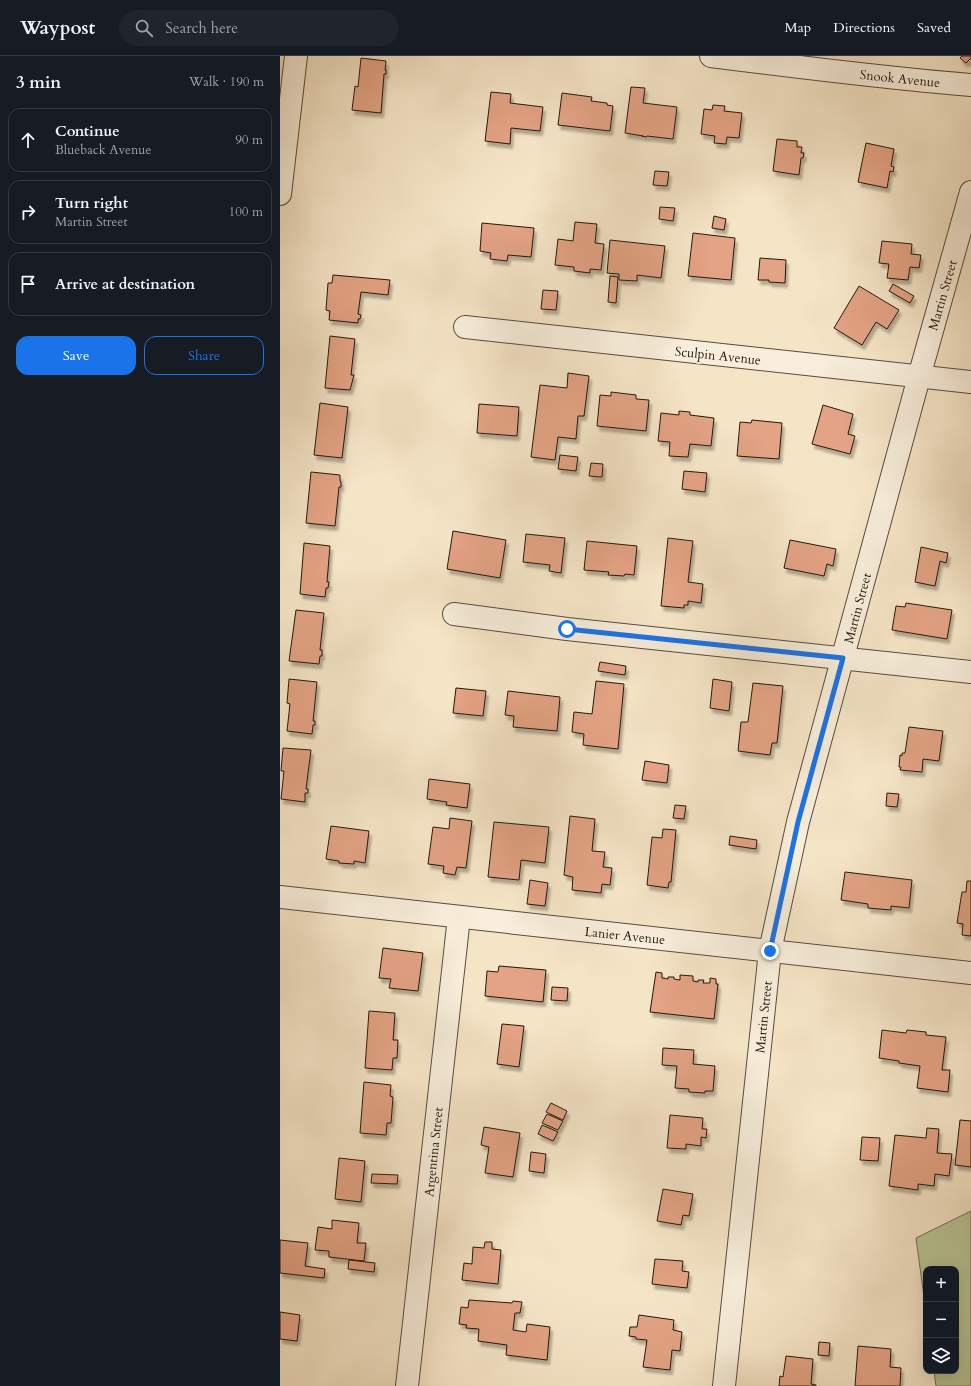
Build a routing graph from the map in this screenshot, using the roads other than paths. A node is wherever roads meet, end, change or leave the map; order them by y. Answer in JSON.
{"nodes":[{"id":1,"x":296,"y":56,"type":"edge"},
{"id":2,"x":711,"y":56,"type":"edge"},
{"id":3,"x":971,"y":84,"type":"edge"},
{"id":4,"x":971,"y":192,"type":"edge"},
{"id":5,"x":280,"y":194,"type":"edge"},
{"id":6,"x":465,"y":327,"type":"dead end"},
{"id":7,"x":919,"y":377,"type":"junction"},
{"id":8,"x":971,"y":382,"type":"edge"},
{"id":9,"x":454,"y":614,"type":"dead end"},
{"id":10,"x":843,"y":658,"type":"junction"},
{"id":11,"x":971,"y":672,"type":"edge"},
{"id":12,"x":280,"y":897,"type":"edge"},
{"id":13,"x":459,"y":917,"type":"junction"},
{"id":14,"x":770,"y":951,"type":"junction"},
{"id":15,"x":971,"y":973,"type":"edge"},
{"id":16,"x":407,"y":1386,"type":"edge"},
{"id":17,"x":724,"y":1386,"type":"edge"}],
"edges":[{"from":1,"to":5,"type":"street"},
{"from":2,"to":3,"type":"street","name":"Snook Avenue"},
{"from":4,"to":7,"type":"street","name":"Martin Street"},
{"from":6,"to":7,"type":"street","name":"Sculpin Avenue"},
{"from":7,"to":8,"type":"street","name":"Sculpin Avenue"},
{"from":7,"to":10,"type":"street","name":"Martin Street"},
{"from":9,"to":10,"type":"street"},
{"from":10,"to":11,"type":"street"},
{"from":10,"to":14,"type":"street","name":"Martin Street"},
{"from":12,"to":13,"type":"street","name":"Lanier Avenue"},
{"from":13,"to":14,"type":"street","name":"Lanier Avenue"},
{"from":13,"to":16,"type":"street","name":"Argentina Street"},
{"from":14,"to":15,"type":"street","name":"Lanier Avenue"},
{"from":14,"to":17,"type":"street","name":"Martin Street"}]}
